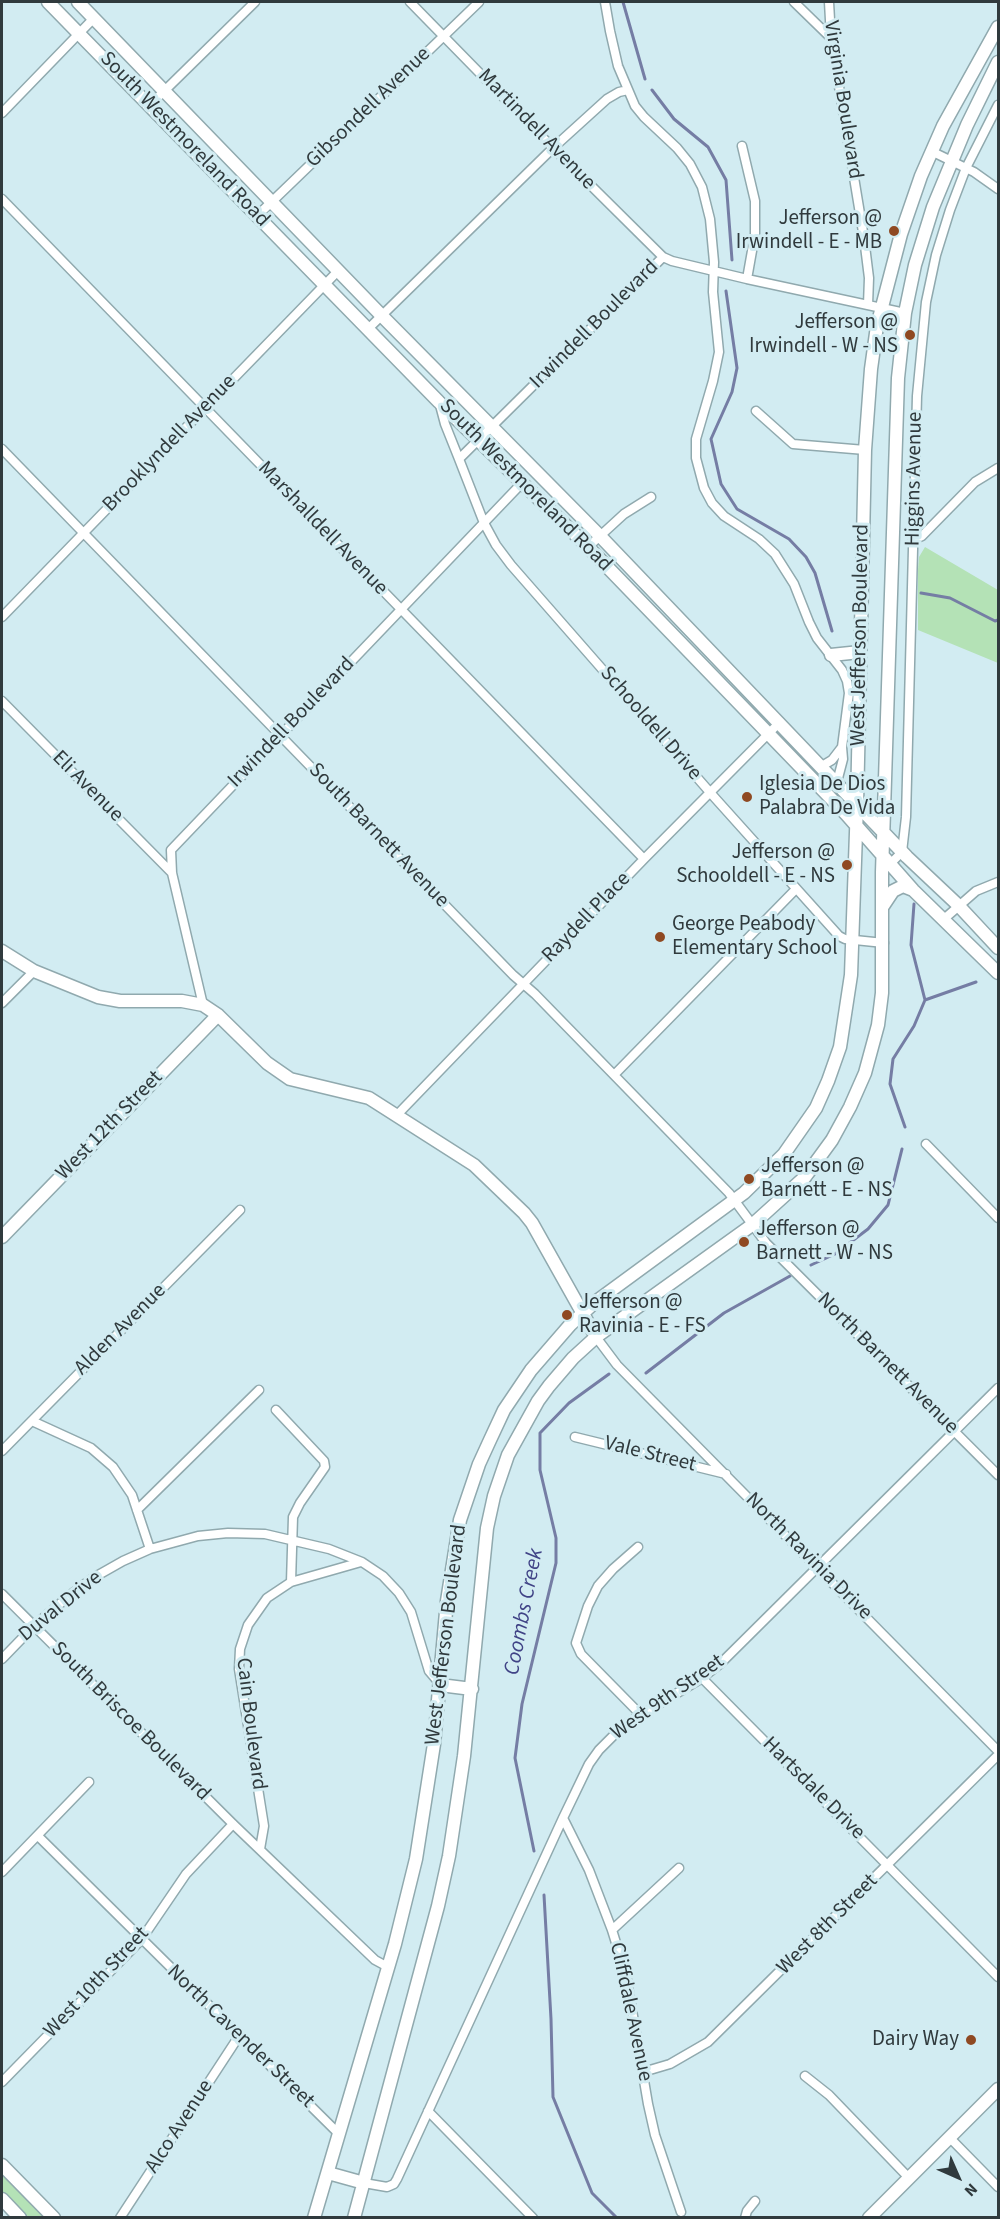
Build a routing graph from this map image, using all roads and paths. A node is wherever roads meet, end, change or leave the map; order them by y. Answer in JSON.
{"nodes":[{"id":1,"x":48,"y":2,"type":"edge"},
{"id":2,"x":78,"y":2,"type":"edge"},
{"id":3,"x":255,"y":2,"type":"edge"},
{"id":4,"x":410,"y":2,"type":"edge"},
{"id":5,"x":479,"y":2,"type":"edge"},
{"id":6,"x":605,"y":2,"type":"edge"},
{"id":7,"x":794,"y":2,"type":"edge"},
{"id":8,"x":829,"y":2,"type":"edge"},
{"id":9,"x":94,"y":18,"type":"junction"},
{"id":10,"x":79,"y":33,"type":"junction"},
{"id":11,"x":997,"y":34,"type":"edge"},
{"id":12,"x":444,"y":36,"type":"junction"},
{"id":13,"x":831,"y":38,"type":"junction"},
{"id":14,"x":999,"y":62,"type":"edge"},
{"id":15,"x":628,"y":90,"type":"junction"},
{"id":16,"x":164,"y":91,"type":"junction"},
{"id":17,"x":150,"y":105,"type":"junction"},
{"id":18,"x":999,"y":105,"type":"edge"},
{"id":19,"x":2,"y":113,"type":"edge"},
{"id":20,"x":742,"y":146,"type":"dead end"},
{"id":21,"x":553,"y":148,"type":"junction"},
{"id":22,"x":931,"y":151,"type":"junction"},
{"id":23,"x":951,"y":161,"type":"junction"},
{"id":24,"x":966,"y":168,"type":"junction"},
{"id":25,"x":999,"y":189,"type":"edge"},
{"id":26,"x":2,"y":199,"type":"edge"},
{"id":27,"x":272,"y":202,"type":"junction"},
{"id":28,"x":258,"y":215,"type":"junction"},
{"id":29,"x":663,"y":257,"type":"junction"},
{"id":30,"x":338,"y":271,"type":"junction"},
{"id":31,"x":713,"y":271,"type":"junction"},
{"id":32,"x":747,"y":279,"type":"junction"},
{"id":33,"x":325,"y":284,"type":"junction"},
{"id":34,"x":868,"y":305,"type":"junction"},
{"id":35,"x":881,"y":308,"type":"junction"},
{"id":36,"x":905,"y":313,"type":"junction"},
{"id":37,"x":382,"y":316,"type":"junction"},
{"id":38,"x":368,"y":328,"type":"junction"},
{"id":39,"x":439,"y":402,"type":"junction"},
{"id":40,"x":205,"y":408,"type":"junction"},
{"id":41,"x":756,"y":411,"type":"dead end"},
{"id":42,"x":492,"y":427,"type":"junction"},
{"id":43,"x":478,"y":440,"type":"junction"},
{"id":44,"x":2,"y":449,"type":"edge"},
{"id":45,"x":865,"y":450,"type":"junction"},
{"id":46,"x":459,"y":459,"type":"junction"},
{"id":47,"x":999,"y":468,"type":"edge"},
{"id":48,"x":522,"y":483,"type":"junction"},
{"id":49,"x":651,"y":497,"type":"dead end"},
{"id":50,"x":484,"y":523,"type":"junction"},
{"id":51,"x":84,"y":533,"type":"junction"},
{"id":52,"x":600,"y":536,"type":"junction"},
{"id":53,"x":913,"y":540,"type":"junction"},
{"id":54,"x":588,"y":547,"type":"junction"},
{"id":55,"x":401,"y":610,"type":"junction"},
{"id":56,"x":2,"y":617,"type":"edge"},
{"id":57,"x":860,"y":652,"type":"junction"},
{"id":58,"x":831,"y":655,"type":"junction"},
{"id":59,"x":2,"y":701,"type":"edge"},
{"id":60,"x":780,"y":722,"type":"junction"},
{"id":61,"x":768,"y":734,"type":"junction"},
{"id":62,"x":280,"y":736,"type":"junction"},
{"id":63,"x":842,"y":747,"type":"junction"},
{"id":64,"x":822,"y":766,"type":"junction"},
{"id":65,"x":837,"y":782,"type":"junction"},
{"id":66,"x":710,"y":792,"type":"junction"},
{"id":67,"x":857,"y":804,"type":"junction"},
{"id":68,"x":856,"y":825,"type":"junction"},
{"id":69,"x":885,"y":834,"type":"junction"},
{"id":70,"x":902,"y":852,"type":"junction"},
{"id":71,"x":644,"y":859,"type":"junction"},
{"id":72,"x":887,"y":859,"type":"junction"},
{"id":73,"x":172,"y":873,"type":"junction"},
{"id":74,"x":999,"y":882,"type":"edge"},
{"id":75,"x":796,"y":889,"type":"junction"},
{"id":76,"x":913,"y":890,"type":"junction"},
{"id":77,"x":958,"y":905,"type":"junction"},
{"id":78,"x":882,"y":907,"type":"junction"},
{"id":79,"x":944,"y":919,"type":"junction"},
{"id":80,"x":852,"y":940,"type":"junction"},
{"id":81,"x":884,"y":943,"type":"junction"},
{"id":82,"x":999,"y":948,"type":"edge"},
{"id":83,"x":2,"y":951,"type":"edge"},
{"id":84,"x":34,"y":971,"type":"junction"},
{"id":85,"x":999,"y":973,"type":"edge"},
{"id":86,"x":523,"y":984,"type":"junction"},
{"id":87,"x":2,"y":1003,"type":"edge"},
{"id":88,"x":203,"y":1005,"type":"junction"},
{"id":89,"x":218,"y":1015,"type":"junction"},
{"id":90,"x":614,"y":1075,"type":"junction"},
{"id":91,"x":396,"y":1116,"type":"junction"},
{"id":92,"x":926,"y":1144,"type":"dead end"},
{"id":93,"x":735,"y":1200,"type":"junction"},
{"id":94,"x":240,"y":1209,"type":"dead end"},
{"id":95,"x":999,"y":1218,"type":"edge"},
{"id":96,"x":752,"y":1226,"type":"junction"},
{"id":97,"x":2,"y":1237,"type":"edge"},
{"id":98,"x":583,"y":1313,"type":"junction"},
{"id":99,"x":596,"y":1337,"type":"junction"},
{"id":100,"x":999,"y":1388,"type":"edge"},
{"id":101,"x":259,"y":1390,"type":"dead end"},
{"id":102,"x":276,"y":1410,"type":"dead end"},
{"id":103,"x":32,"y":1421,"type":"junction"},
{"id":104,"x":955,"y":1431,"type":"junction"},
{"id":105,"x":575,"y":1437,"type":"dead end"},
{"id":106,"x":2,"y":1451,"type":"edge"},
{"id":107,"x":726,"y":1474,"type":"junction"},
{"id":108,"x":999,"y":1475,"type":"edge"},
{"id":109,"x":137,"y":1510,"type":"junction"},
{"id":110,"x":292,"y":1539,"type":"junction"},
{"id":111,"x":638,"y":1547,"type":"dead end"},
{"id":112,"x":150,"y":1549,"type":"junction"},
{"id":113,"x":362,"y":1562,"type":"junction"},
{"id":114,"x":818,"y":1567,"type":"junction"},
{"id":115,"x":291,"y":1582,"type":"junction"},
{"id":116,"x":2,"y":1594,"type":"edge"},
{"id":117,"x":34,"y":1626,"type":"junction"},
{"id":118,"x":2,"y":1659,"type":"edge"},
{"id":119,"x":702,"y":1678,"type":"junction"},
{"id":120,"x":440,"y":1685,"type":"junction"},
{"id":121,"x":472,"y":1689,"type":"junction"},
{"id":122,"x":640,"y":1714,"type":"junction"},
{"id":123,"x":999,"y":1753,"type":"edge"},
{"id":124,"x":89,"y":1782,"type":"dead end"},
{"id":125,"x":563,"y":1818,"type":"junction"},
{"id":126,"x":233,"y":1824,"type":"junction"},
{"id":127,"x":38,"y":1836,"type":"junction"},
{"id":128,"x":260,"y":1849,"type":"junction"},
{"id":129,"x":888,"y":1865,"type":"junction"},
{"id":130,"x":679,"y":1868,"type":"dead end"},
{"id":131,"x":2,"y":1872,"type":"edge"},
{"id":132,"x":612,"y":1930,"type":"junction"},
{"id":133,"x":141,"y":1940,"type":"junction"},
{"id":134,"x":388,"y":1967,"type":"junction"},
{"id":135,"x":999,"y":1977,"type":"edge"},
{"id":136,"x":239,"y":2036,"type":"junction"},
{"id":137,"x":644,"y":2072,"type":"junction"},
{"id":138,"x":805,"y":2076,"type":"dead end"},
{"id":139,"x":2,"y":2082,"type":"edge"},
{"id":140,"x":999,"y":2089,"type":"edge"},
{"id":141,"x":428,"y":2111,"type":"junction"},
{"id":142,"x":339,"y":2134,"type":"junction"},
{"id":143,"x":950,"y":2138,"type":"junction"},
{"id":144,"x":2,"y":2165,"type":"edge"},
{"id":145,"x":328,"y":2173,"type":"junction"},
{"id":146,"x":909,"y":2178,"type":"junction"},
{"id":147,"x":364,"y":2183,"type":"junction"},
{"id":148,"x":999,"y":2187,"type":"edge"},
{"id":149,"x":2,"y":2199,"type":"edge"},
{"id":150,"x":755,"y":2201,"type":"dead end"},
{"id":151,"x":681,"y":2212,"type":"dead end"},
{"id":152,"x":20,"y":2217,"type":"edge"},
{"id":153,"x":53,"y":2217,"type":"edge"},
{"id":154,"x":120,"y":2217,"type":"edge"},
{"id":155,"x":314,"y":2217,"type":"edge"},
{"id":156,"x":354,"y":2217,"type":"edge"},
{"id":157,"x":533,"y":2217,"type":"edge"},
{"id":158,"x":744,"y":2217,"type":"edge"},
{"id":159,"x":869,"y":2217,"type":"edge"}],
"edges":[{"from":1,"to":10,"type":"main road","name":"South Westmoreland Road"},
{"from":2,"to":9,"type":"main road","name":"South Westmoreland Road"},
{"from":3,"to":16,"type":"street"},
{"from":4,"to":12,"type":"street","name":"Martindell Avenue"},
{"from":5,"to":12,"type":"street","name":"Gibsondell Avenue"},
{"from":6,"to":15,"type":"street"},
{"from":7,"to":13,"type":"street"},
{"from":8,"to":13,"type":"street","name":"Virginia Boulevard"},
{"from":9,"to":10,"type":"street"},
{"from":9,"to":16,"type":"main road","name":"South Westmoreland Road"},
{"from":10,"to":17,"type":"main road","name":"South Westmoreland Road"},
{"from":10,"to":19,"type":"street"},
{"from":11,"to":22,"type":"main road","name":"West Jefferson Boulevard"},
{"from":12,"to":21,"type":"street","name":"Martindell Avenue"},
{"from":12,"to":27,"type":"street","name":"Gibsondell Avenue"},
{"from":13,"to":34,"type":"street","name":"Virginia Boulevard"},
{"from":14,"to":23,"type":"main road","name":"West Jefferson Boulevard"},
{"from":15,"to":21,"type":"street"},
{"from":15,"to":31,"type":"street"},
{"from":16,"to":17,"type":"street"},
{"from":16,"to":27,"type":"main road","name":"South Westmoreland Road"},
{"from":17,"to":28,"type":"main road","name":"South Westmoreland Road"},
{"from":18,"to":24,"type":"street","name":"Higgins Avenue"},
{"from":20,"to":32,"type":"street"},
{"from":21,"to":29,"type":"street","name":"Martindell Avenue"},
{"from":21,"to":37,"type":"street"},
{"from":22,"to":23,"type":"street"},
{"from":22,"to":35,"type":"main road","name":"West Jefferson Boulevard"},
{"from":23,"to":24,"type":"street"},
{"from":23,"to":36,"type":"main road","name":"West Jefferson Boulevard"},
{"from":24,"to":25,"type":"street"},
{"from":24,"to":53,"type":"street","name":"Higgins Avenue"},
{"from":26,"to":40,"type":"street","name":"Marshalldell Avenue"},
{"from":27,"to":28,"type":"street","name":"Gibsondell Avenue"},
{"from":27,"to":30,"type":"main road","name":"South Westmoreland Road"},
{"from":28,"to":33,"type":"main road","name":"South Westmoreland Road"},
{"from":29,"to":31,"type":"street","name":"Irwindell Boulevard"},
{"from":29,"to":42,"type":"street","name":"Irwindell Boulevard"},
{"from":30,"to":33,"type":"street","name":"Brooklyndell Avenue"},
{"from":30,"to":37,"type":"main road","name":"South Westmoreland Road"},
{"from":31,"to":32,"type":"street","name":"Irwindell Boulevard"},
{"from":31,"to":58,"type":"street"},
{"from":32,"to":34,"type":"street","name":"Irwindell Boulevard"},
{"from":33,"to":38,"type":"main road","name":"South Westmoreland Road"},
{"from":33,"to":40,"type":"street","name":"Brooklyndell Avenue"},
{"from":34,"to":35,"type":"street","name":"Irwindell Boulevard"},
{"from":35,"to":36,"type":"street","name":"Irwindell Boulevard"},
{"from":35,"to":45,"type":"main road","name":"West Jefferson Boulevard"},
{"from":36,"to":69,"type":"main road","name":"West Jefferson Boulevard"},
{"from":37,"to":38,"type":"street"},
{"from":37,"to":42,"type":"main road","name":"South Westmoreland Road"},
{"from":38,"to":39,"type":"main road","name":"South Westmoreland Road"},
{"from":39,"to":43,"type":"main road","name":"South Westmoreland Road"},
{"from":39,"to":46,"type":"street","name":"Schooldell Drive"},
{"from":40,"to":51,"type":"street","name":"Brooklyndell Avenue"},
{"from":40,"to":55,"type":"street","name":"Marshalldell Avenue"},
{"from":41,"to":45,"type":"street"},
{"from":42,"to":43,"type":"street","name":"Irwindell Boulevard"},
{"from":42,"to":52,"type":"main road","name":"South Westmoreland Road"},
{"from":43,"to":46,"type":"street"},
{"from":43,"to":48,"type":"main road","name":"South Westmoreland Road"},
{"from":44,"to":51,"type":"street","name":"South Barnett Avenue"},
{"from":45,"to":57,"type":"main road","name":"West Jefferson Boulevard"},
{"from":46,"to":50,"type":"street","name":"Schooldell Drive"},
{"from":47,"to":53,"type":"street"},
{"from":48,"to":50,"type":"street","name":"Irwindell Boulevard"},
{"from":48,"to":54,"type":"main road","name":"South Westmoreland Road"},
{"from":49,"to":52,"type":"street"},
{"from":50,"to":55,"type":"street","name":"Irwindell Boulevard"},
{"from":50,"to":66,"type":"street","name":"Schooldell Drive"},
{"from":51,"to":56,"type":"street","name":"Brooklyndell Avenue"},
{"from":51,"to":62,"type":"street","name":"South Barnett Avenue"},
{"from":52,"to":54,"type":"street"},
{"from":52,"to":60,"type":"main road","name":"South Westmoreland Road"},
{"from":53,"to":70,"type":"street","name":"Higgins Avenue"},
{"from":54,"to":61,"type":"main road","name":"South Westmoreland Road"},
{"from":55,"to":62,"type":"street","name":"Irwindell Boulevard"},
{"from":55,"to":71,"type":"street","name":"Marshalldell Avenue"},
{"from":57,"to":58,"type":"main road"},
{"from":57,"to":67,"type":"main road","name":"West Jefferson Boulevard"},
{"from":58,"to":63,"type":"street"},
{"from":59,"to":73,"type":"street","name":"Eli Avenue"},
{"from":60,"to":61,"type":"street","name":"Raydell Place"},
{"from":60,"to":64,"type":"main road","name":"South Westmoreland Road"},
{"from":61,"to":66,"type":"street","name":"Raydell Place"},
{"from":61,"to":68,"type":"main road","name":"South Westmoreland Road"},
{"from":62,"to":73,"type":"street","name":"Irwindell Boulevard"},
{"from":62,"to":86,"type":"street","name":"South Barnett Avenue"},
{"from":63,"to":64,"type":"street"},
{"from":63,"to":65,"type":"street"},
{"from":64,"to":65,"type":"main road","name":"South Westmoreland Road"},
{"from":65,"to":67,"type":"main road","name":"South Westmoreland Road"},
{"from":66,"to":71,"type":"street","name":"Raydell Place"},
{"from":66,"to":75,"type":"street","name":"Schooldell Drive"},
{"from":67,"to":68,"type":"main road","name":"West Jefferson Boulevard"},
{"from":67,"to":69,"type":"main road","name":"South Westmoreland Road"},
{"from":68,"to":72,"type":"main road","name":"South Westmoreland Road"},
{"from":68,"to":80,"type":"main road","name":"West Jefferson Boulevard"},
{"from":69,"to":70,"type":"main road","name":"South Westmoreland Road"},
{"from":69,"to":72,"type":"main road","name":"West Jefferson Boulevard"},
{"from":70,"to":72,"type":"street"},
{"from":70,"to":77,"type":"main road","name":"South Westmoreland Road"},
{"from":71,"to":86,"type":"street","name":"Raydell Place"},
{"from":72,"to":76,"type":"main road","name":"South Westmoreland Road"},
{"from":72,"to":78,"type":"main road","name":"West Jefferson Boulevard"},
{"from":73,"to":88,"type":"street","name":"Irwindell Boulevard"},
{"from":74,"to":77,"type":"street"},
{"from":75,"to":80,"type":"street","name":"Schooldell Drive"},
{"from":75,"to":90,"type":"street"},
{"from":76,"to":78,"type":"main road"},
{"from":76,"to":79,"type":"main road","name":"South Westmoreland Road"},
{"from":77,"to":79,"type":"street"},
{"from":77,"to":82,"type":"main road","name":"South Westmoreland Road"},
{"from":78,"to":81,"type":"main road","name":"West Jefferson Boulevard"},
{"from":79,"to":85,"type":"main road","name":"South Westmoreland Road"},
{"from":80,"to":81,"type":"street","name":"Schooldell Drive"},
{"from":80,"to":93,"type":"main road","name":"West Jefferson Boulevard"},
{"from":81,"to":96,"type":"main road","name":"West Jefferson Boulevard"},
{"from":83,"to":84,"type":"main road"},
{"from":84,"to":87,"type":"street"},
{"from":84,"to":88,"type":"main road"},
{"from":86,"to":90,"type":"street","name":"South Barnett Avenue"},
{"from":86,"to":91,"type":"street","name":"Raydell Place"},
{"from":88,"to":89,"type":"main road"},
{"from":89,"to":91,"type":"main road"},
{"from":89,"to":97,"type":"main road","name":"West 12th Street"},
{"from":90,"to":93,"type":"street","name":"South Barnett Avenue"},
{"from":91,"to":98,"type":"main road"},
{"from":92,"to":95,"type":"street"},
{"from":93,"to":96,"type":"street","name":"South Barnett Avenue"},
{"from":93,"to":98,"type":"main road","name":"West Jefferson Boulevard"},
{"from":94,"to":103,"type":"street","name":"Alden Avenue"},
{"from":96,"to":99,"type":"main road","name":"West Jefferson Boulevard"},
{"from":96,"to":104,"type":"street","name":"North Barnett Avenue"},
{"from":98,"to":99,"type":"main road"},
{"from":98,"to":120,"type":"main road","name":"West Jefferson Boulevard"},
{"from":99,"to":107,"type":"street","name":"North Ravinia Drive"},
{"from":99,"to":121,"type":"main road","name":"West Jefferson Boulevard"},
{"from":100,"to":104,"type":"street","name":"West 9th Street"},
{"from":101,"to":109,"type":"street"},
{"from":102,"to":110,"type":"street"},
{"from":103,"to":106,"type":"street","name":"Alden Avenue"},
{"from":103,"to":109,"type":"street"},
{"from":104,"to":108,"type":"street","name":"North Barnett Avenue"},
{"from":104,"to":114,"type":"street","name":"West 9th Street"},
{"from":105,"to":107,"type":"street","name":"Vale Street"},
{"from":107,"to":114,"type":"street","name":"North Ravinia Drive"},
{"from":109,"to":112,"type":"street"},
{"from":110,"to":112,"type":"street","name":"Duval Drive"},
{"from":110,"to":113,"type":"street","name":"Duval Drive"},
{"from":110,"to":115,"type":"street"},
{"from":111,"to":122,"type":"street"},
{"from":112,"to":117,"type":"street","name":"Duval Drive"},
{"from":113,"to":115,"type":"street","name":"Cain Boulevard"},
{"from":113,"to":120,"type":"street","name":"Duval Drive"},
{"from":114,"to":119,"type":"street","name":"West 9th Street"},
{"from":114,"to":123,"type":"street","name":"North Ravinia Drive"},
{"from":115,"to":128,"type":"street","name":"Cain Boulevard"},
{"from":116,"to":117,"type":"street","name":"South Briscoe Boulevard"},
{"from":117,"to":118,"type":"street","name":"Duval Drive"},
{"from":117,"to":126,"type":"street","name":"South Briscoe Boulevard"},
{"from":119,"to":122,"type":"street","name":"West 9th Street"},
{"from":119,"to":129,"type":"street","name":"Hartsdale Drive"},
{"from":120,"to":121,"type":"main road"},
{"from":120,"to":134,"type":"main road","name":"West Jefferson Boulevard"},
{"from":121,"to":147,"type":"main road","name":"West Jefferson Boulevard"},
{"from":122,"to":125,"type":"street","name":"West 9th Street"},
{"from":123,"to":129,"type":"street","name":"West 8th Street"},
{"from":124,"to":127,"type":"street"},
{"from":125,"to":132,"type":"street","name":"Cliffdale Avenue"},
{"from":125,"to":141,"type":"street","name":"West 9th Street"},
{"from":126,"to":128,"type":"street","name":"South Briscoe Boulevard"},
{"from":126,"to":133,"type":"street","name":"West 10th Street"},
{"from":127,"to":131,"type":"street"},
{"from":127,"to":133,"type":"street","name":"North Cavender Street"},
{"from":128,"to":134,"type":"street","name":"South Briscoe Boulevard"},
{"from":129,"to":135,"type":"street","name":"Hartsdale Drive"},
{"from":129,"to":137,"type":"street","name":"West 8th Street"},
{"from":130,"to":132,"type":"street"},
{"from":132,"to":137,"type":"street","name":"Cliffdale Avenue"},
{"from":133,"to":136,"type":"street","name":"North Cavender Street"},
{"from":133,"to":139,"type":"street","name":"West 10th Street"},
{"from":134,"to":142,"type":"main road","name":"West Jefferson Boulevard"},
{"from":136,"to":142,"type":"street","name":"North Cavender Street"},
{"from":136,"to":154,"type":"street","name":"Alco Avenue"},
{"from":137,"to":151,"type":"street","name":"Cliffdale Avenue"},
{"from":138,"to":146,"type":"street"},
{"from":140,"to":143,"type":"main road"},
{"from":141,"to":147,"type":"street","name":"West 9th Street"},
{"from":141,"to":157,"type":"street"},
{"from":142,"to":145,"type":"main road","name":"West Jefferson Boulevard"},
{"from":143,"to":146,"type":"main road"},
{"from":143,"to":148,"type":"street"},
{"from":144,"to":153,"type":"main road"},
{"from":145,"to":147,"type":"main road"},
{"from":145,"to":155,"type":"main road","name":"West Jefferson Boulevard"},
{"from":146,"to":159,"type":"main road"},
{"from":147,"to":156,"type":"main road","name":"West Jefferson Boulevard"},
{"from":149,"to":152,"type":"main road"},
{"from":150,"to":158,"type":"street"}]}
